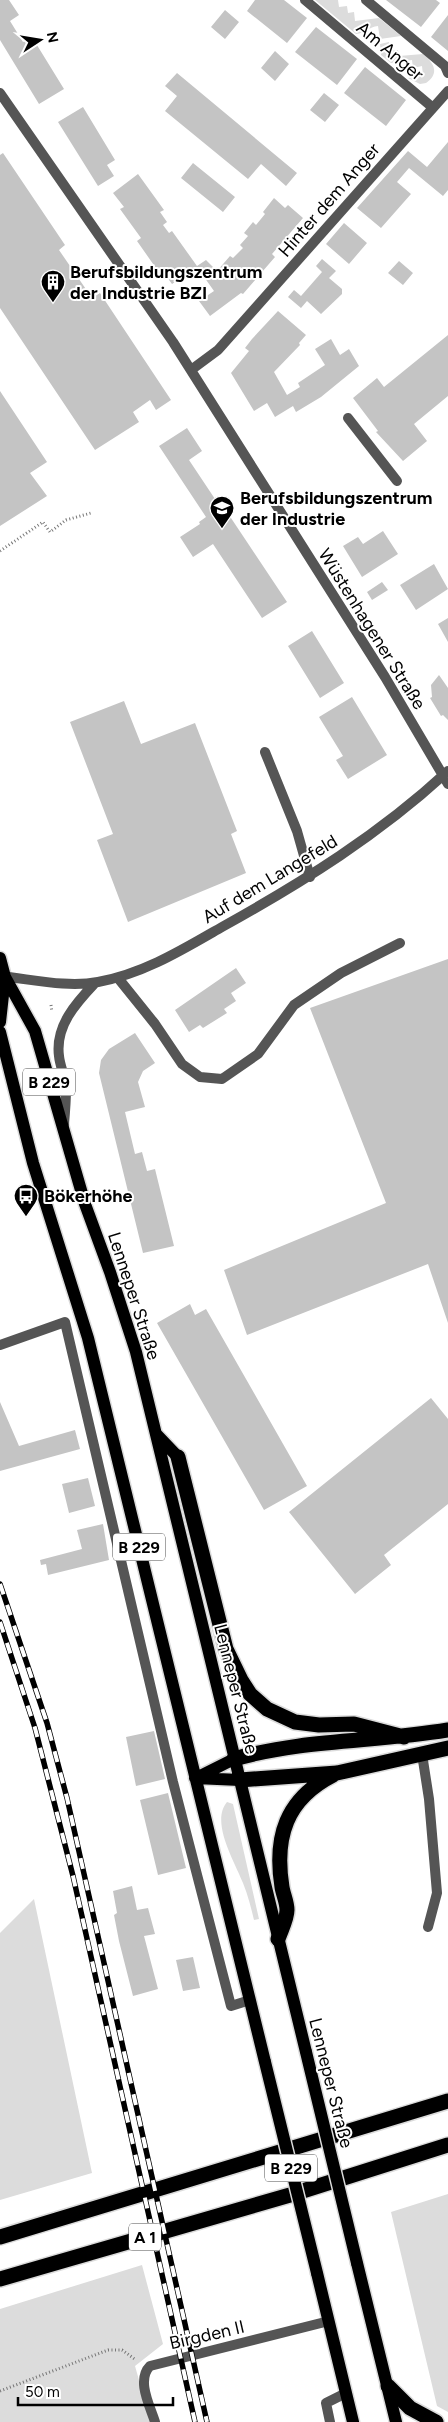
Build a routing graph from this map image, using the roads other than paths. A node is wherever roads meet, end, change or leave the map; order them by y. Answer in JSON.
{"nodes":[{"id":1,"x":304,"y":0,"type":"edge"},
{"id":2,"x":366,"y":0,"type":"edge"},
{"id":3,"x":448,"y":73,"type":"edge"},
{"id":4,"x":448,"y":91,"type":"edge"},
{"id":5,"x":0,"y":93,"type":"edge"},
{"id":6,"x":432,"y":107,"type":"junction"},
{"id":7,"x":191,"y":370,"type":"junction"},
{"id":8,"x":348,"y":418,"type":"dead end"},
{"id":9,"x":397,"y":481,"type":"dead end"},
{"id":10,"x":265,"y":752,"type":"dead end"},
{"id":11,"x":447,"y":776,"type":"edge"},
{"id":12,"x":310,"y":877,"type":"junction"},
{"id":13,"x":400,"y":943,"type":"dead end"},
{"id":14,"x":0,"y":958,"type":"edge"},
{"id":15,"x":2,"y":976,"type":"edge"},
{"id":16,"x":118,"y":978,"type":"junction"},
{"id":17,"x":95,"y":983,"type":"junction"},
{"id":18,"x":0,"y":1022,"type":"edge"},
{"id":19,"x":0,"y":1032,"type":"edge"},
{"id":20,"x":64,"y":1134,"type":"junction"},
{"id":21,"x":0,"y":1345,"type":"edge"},
{"id":22,"x":155,"y":1433,"type":"junction"},
{"id":23,"x":178,"y":1458,"type":"joint"},
{"id":24,"x":448,"y":1730,"type":"edge"},
{"id":25,"x":404,"y":1737,"type":"junction"},
{"id":26,"x":448,"y":1748,"type":"edge"},
{"id":27,"x":422,"y":1754,"type":"junction"},
{"id":28,"x":234,"y":1759,"type":"junction"},
{"id":29,"x":337,"y":1773,"type":"junction"},
{"id":30,"x":196,"y":1778,"type":"junction"},
{"id":31,"x":240,"y":1780,"type":"junction"},
{"id":32,"x":428,"y":1927,"type":"dead end"},
{"id":33,"x":278,"y":1939,"type":"junction"},
{"id":34,"x":250,"y":2000,"type":"junction"},
{"id":35,"x":448,"y":2101,"type":"edge"},
{"id":36,"x":448,"y":2145,"type":"edge"},
{"id":37,"x":0,"y":2237,"type":"edge"},
{"id":38,"x":0,"y":2279,"type":"edge"},
{"id":39,"x":329,"y":2322,"type":"junction"},
{"id":40,"x":388,"y":2386,"type":"junction"},
{"id":41,"x":346,"y":2393,"type":"junction"},
{"id":42,"x":155,"y":2422,"type":"edge"},
{"id":43,"x":330,"y":2422,"type":"edge"},
{"id":44,"x":353,"y":2422,"type":"edge"},
{"id":45,"x":396,"y":2422,"type":"edge"},
{"id":46,"x":436,"y":2422,"type":"edge"}],
"edges":[{"from":1,"to":6,"type":"street","name":"Am Anger"},
{"from":2,"to":3,"type":"street","name":"Am Anger"},
{"from":4,"to":6,"type":"street","name":"Hinter dem Anger"},
{"from":5,"to":7,"type":"street","name":"Wüstenhagener Straße"},
{"from":6,"to":7,"type":"street","name":"Hinter dem Anger"},
{"from":7,"to":11,"type":"street","name":"Wüstenhagener Straße"},
{"from":8,"to":9,"type":"street"},
{"from":10,"to":12,"type":"street"},
{"from":11,"to":12,"type":"street","name":"Auf dem Langefeld"},
{"from":12,"to":16,"type":"street","name":"Auf dem Langefeld"},
{"from":13,"to":16,"type":"street"},
{"from":14,"to":15,"type":"main road","name":"Lenneper Straße","number":"B 229"},
{"from":15,"to":17,"type":"street","name":"Auf dem Langefeld"},
{"from":15,"to":18,"type":"main road","name":"Lenneper Straße","number":"B 229"},
{"from":15,"to":20,"type":"main road","name":"Lenneper Straße","number":"B 229"},
{"from":16,"to":17,"type":"street","name":"Auf dem Langefeld"},
{"from":17,"to":20,"type":"street"},
{"from":19,"to":30,"type":"main road","number":"B 229"},
{"from":20,"to":22,"type":"main road","name":"Lenneper Straße","number":"B 229"},
{"from":21,"to":34,"type":"street"},
{"from":22,"to":23,"type":"main road"},
{"from":22,"to":28,"type":"main road","name":"Lenneper Straße","number":"B 229"},
{"from":23,"to":25,"type":"highway"},
{"from":24,"to":25,"type":"highway"},
{"from":25,"to":28,"type":"highway"},
{"from":26,"to":27,"type":"highway"},
{"from":27,"to":29,"type":"highway"},
{"from":27,"to":32,"type":"street"},
{"from":28,"to":30,"type":"main road"},
{"from":28,"to":31,"type":"main road","name":"Lenneper Straße","number":"B 229"},
{"from":29,"to":31,"type":"highway"},
{"from":29,"to":33,"type":"highway"},
{"from":30,"to":31,"type":"main road"},
{"from":30,"to":34,"type":"main road","number":"B 229"},
{"from":31,"to":33,"type":"main road","name":"Lenneper Straße","number":"B 229"},
{"from":33,"to":40,"type":"main road","name":"Lenneper Straße","number":"B 229","bridge":true},
{"from":34,"to":39,"type":"main road","number":"B 229","bridge":true},
{"from":35,"to":37,"type":"highway","number":"A 1"},
{"from":36,"to":38,"type":"highway","number":"A 1"},
{"from":39,"to":41,"type":"main road","number":"B 229"},
{"from":39,"to":42,"type":"street","name":"Birgden II"},
{"from":40,"to":45,"type":"main road","name":"Lenneper Straße","number":"B 229"},
{"from":40,"to":46,"type":"highway"},
{"from":41,"to":43,"type":"street"},
{"from":41,"to":44,"type":"main road","number":"B 229"}]}
